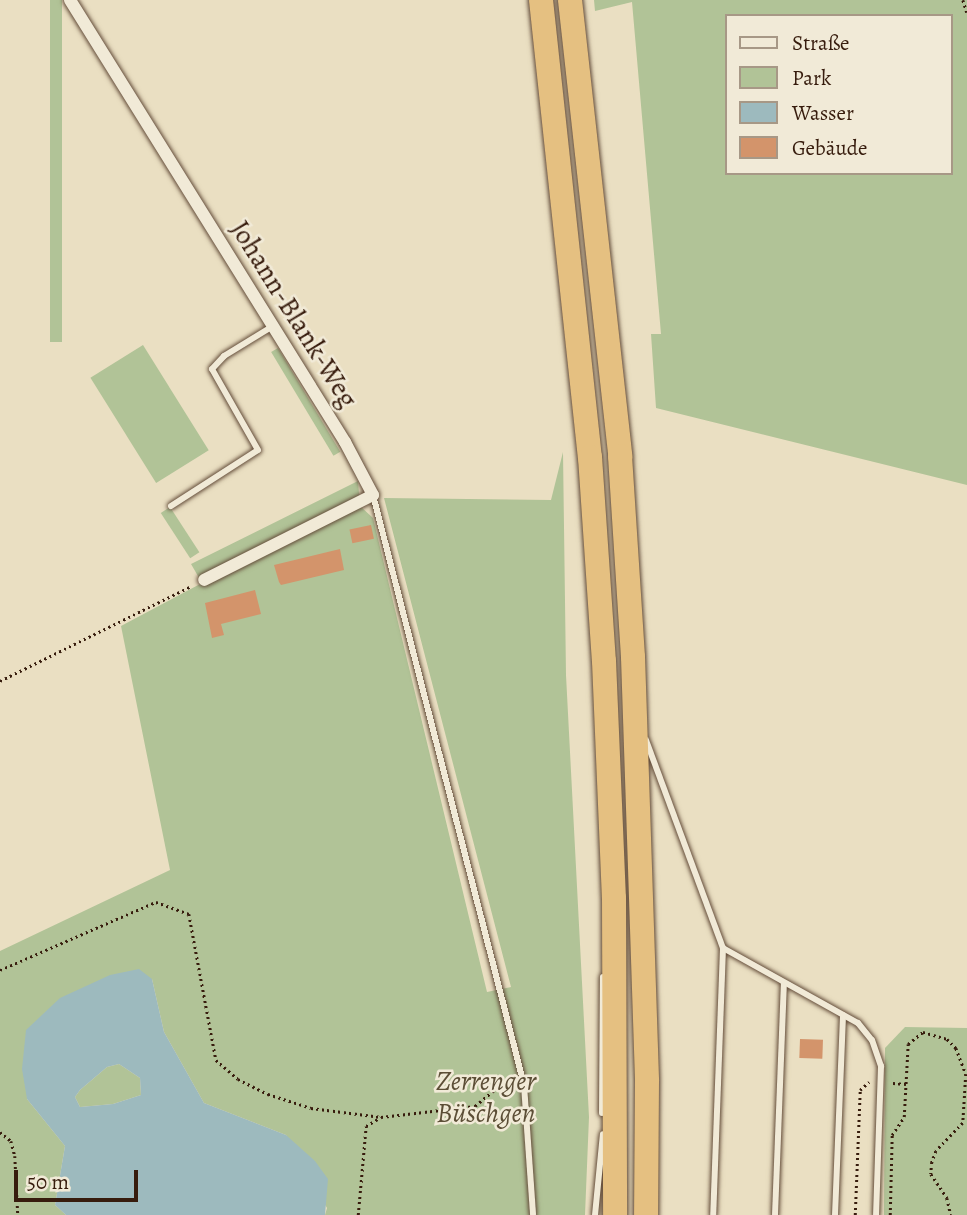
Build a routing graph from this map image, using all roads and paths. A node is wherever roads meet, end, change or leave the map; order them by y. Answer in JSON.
{"nodes":[{"id":1,"x":70,"y":0,"type":"edge"},
{"id":2,"x":541,"y":0,"type":"edge"},
{"id":3,"x":570,"y":0,"type":"edge"},
{"id":4,"x":963,"y":0,"type":"edge"},
{"id":5,"x":967,"y":12,"type":"edge"},
{"id":6,"x":272,"y":326,"type":"junction"},
{"id":7,"x":373,"y":495,"type":"junction"},
{"id":8,"x":171,"y":506,"type":"dead end"},
{"id":9,"x":204,"y":580,"type":"joint"},
{"id":10,"x":0,"y":681,"type":"edge"},
{"id":11,"x":636,"y":712,"type":"junction"},
{"id":12,"x":614,"y":898,"type":"junction"},
{"id":13,"x":723,"y":948,"type":"junction"},
{"id":14,"x":0,"y":970,"type":"edge"},
{"id":15,"x":784,"y":983,"type":"junction"},
{"id":16,"x":842,"y":1015,"type":"junction"},
{"id":17,"x":881,"y":1082,"type":"junction"},
{"id":18,"x":906,"y":1084,"type":"junction"},
{"id":19,"x":524,"y":1085,"type":"junction"},
{"id":20,"x":381,"y":1116,"type":"junction"},
{"id":21,"x":0,"y":1132,"type":"edge"},
{"id":22,"x":18,"y":1215,"type":"edge"},
{"id":23,"x":358,"y":1215,"type":"edge"},
{"id":24,"x":533,"y":1215,"type":"edge"},
{"id":25,"x":596,"y":1215,"type":"edge"},
{"id":26,"x":615,"y":1215,"type":"edge"},
{"id":27,"x":646,"y":1215,"type":"edge"},
{"id":28,"x":713,"y":1215,"type":"edge"},
{"id":29,"x":775,"y":1215,"type":"edge"},
{"id":30,"x":835,"y":1215,"type":"edge"},
{"id":31,"x":855,"y":1215,"type":"edge"},
{"id":32,"x":876,"y":1215,"type":"edge"},
{"id":33,"x":890,"y":1215,"type":"edge"},
{"id":34,"x":951,"y":1215,"type":"edge"}],
"edges":[{"from":1,"to":6,"type":"street","name":"Johann-Blank-Weg"},
{"from":2,"to":12,"type":"highway"},
{"from":3,"to":11,"type":"highway"},
{"from":4,"to":5,"type":"path"},
{"from":6,"to":7,"type":"street","name":"Johann-Blank-Weg"},
{"from":6,"to":8,"type":"lane"},
{"from":7,"to":9,"type":"street"},
{"from":7,"to":19,"type":"lane"},
{"from":9,"to":10,"type":"path"},
{"from":11,"to":13,"type":"lane"},
{"from":11,"to":27,"type":"highway"},
{"from":12,"to":25,"type":"lane"},
{"from":12,"to":26,"type":"highway"},
{"from":13,"to":15,"type":"lane"},
{"from":13,"to":28,"type":"lane"},
{"from":14,"to":20,"type":"path"},
{"from":15,"to":16,"type":"lane"},
{"from":15,"to":29,"type":"lane"},
{"from":16,"to":17,"type":"lane"},
{"from":16,"to":30,"type":"lane"},
{"from":17,"to":18,"type":"path"},
{"from":17,"to":31,"type":"path"},
{"from":17,"to":32,"type":"lane"},
{"from":18,"to":33,"type":"path"},
{"from":18,"to":34,"type":"path"},
{"from":19,"to":20,"type":"path"},
{"from":19,"to":24,"type":"lane"},
{"from":20,"to":23,"type":"path"},
{"from":21,"to":22,"type":"path"}]}
